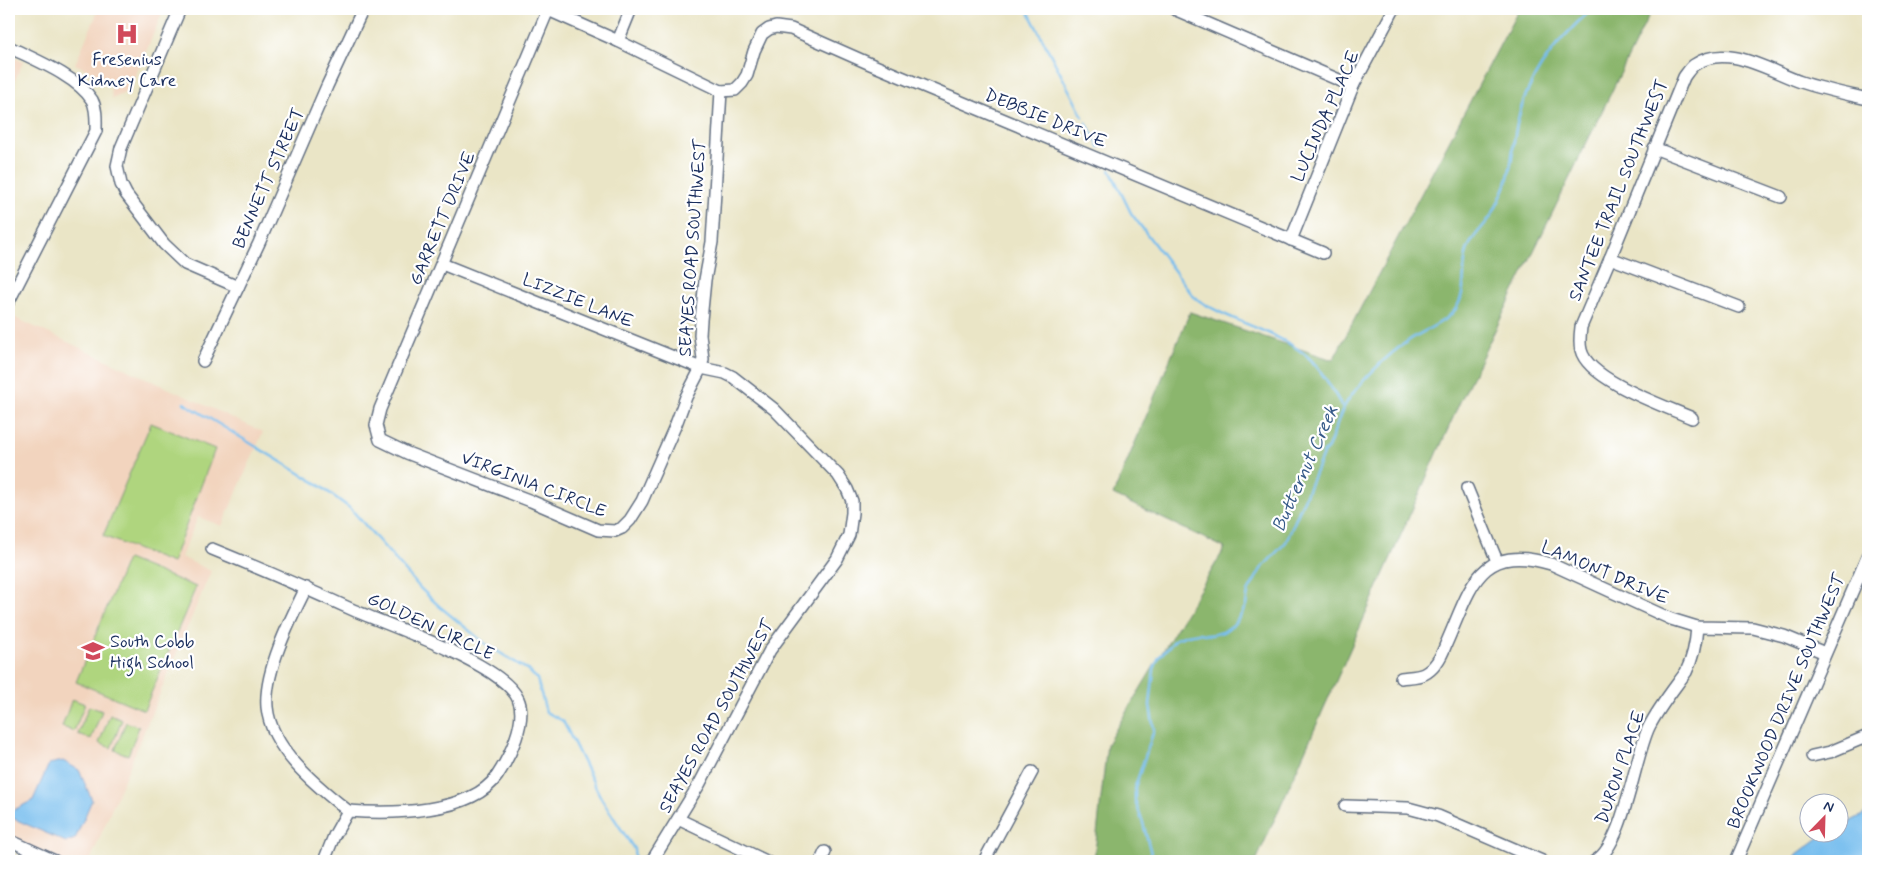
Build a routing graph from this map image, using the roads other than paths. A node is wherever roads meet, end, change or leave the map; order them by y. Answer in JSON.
{"nodes":[{"id":1,"x":180,"y":9,"type":"edge"},
{"id":2,"x":363,"y":9,"type":"edge"},
{"id":3,"x":547,"y":9,"type":"edge"},
{"id":4,"x":631,"y":9,"type":"edge"},
{"id":5,"x":1174,"y":9,"type":"edge"},
{"id":6,"x":1394,"y":9,"type":"edge"},
{"id":7,"x":618,"y":41,"type":"junction"},
{"id":8,"x":9,"y":47,"type":"edge"},
{"id":9,"x":1353,"y":86,"type":"junction"},
{"id":10,"x":721,"y":91,"type":"junction"},
{"id":11,"x":1868,"y":100,"type":"edge"},
{"id":12,"x":1654,"y":148,"type":"junction"},
{"id":13,"x":1781,"y":197,"type":"dead end"},
{"id":14,"x":1291,"y":240,"type":"junction"},
{"id":15,"x":1323,"y":253,"type":"dead end"},
{"id":16,"x":1610,"y":258,"type":"junction"},
{"id":17,"x":442,"y":264,"type":"junction"},
{"id":18,"x":238,"y":287,"type":"junction"},
{"id":19,"x":9,"y":301,"type":"edge"},
{"id":20,"x":1739,"y":307,"type":"dead end"},
{"id":21,"x":203,"y":361,"type":"dead end"},
{"id":22,"x":701,"y":368,"type":"junction"},
{"id":23,"x":1692,"y":418,"type":"dead end"},
{"id":24,"x":380,"y":440,"type":"joint"},
{"id":25,"x":1467,"y":488,"type":"dead end"},
{"id":26,"x":212,"y":549,"type":"dead end"},
{"id":27,"x":1868,"y":556,"type":"edge"},
{"id":28,"x":1497,"y":561,"type":"junction"},
{"id":29,"x":306,"y":588,"type":"junction"},
{"id":30,"x":1697,"y":627,"type":"junction"},
{"id":31,"x":1825,"y":653,"type":"junction"},
{"id":32,"x":1401,"y":678,"type":"dead end"},
{"id":33,"x":1868,"y":736,"type":"edge"},
{"id":34,"x":1812,"y":756,"type":"dead end"},
{"id":35,"x":1032,"y":772,"type":"dead end"},
{"id":36,"x":1345,"y":806,"type":"dead end"},
{"id":37,"x":348,"y":811,"type":"junction"},
{"id":38,"x":678,"y":819,"type":"junction"},
{"id":39,"x":9,"y":840,"type":"edge"},
{"id":40,"x":55,"y":861,"type":"edge"},
{"id":41,"x":324,"y":861,"type":"edge"},
{"id":42,"x":652,"y":861,"type":"edge"},
{"id":43,"x":766,"y":861,"type":"edge"},
{"id":44,"x":984,"y":861,"type":"edge"},
{"id":45,"x":1542,"y":861,"type":"edge"},
{"id":46,"x":1595,"y":861,"type":"edge"},
{"id":47,"x":1736,"y":861,"type":"edge"}],
"edges":[{"from":1,"to":18,"type":"street"},
{"from":2,"to":18,"type":"street","name":"BENNETT STREET"},
{"from":3,"to":7,"type":"street"},
{"from":3,"to":17,"type":"street","name":"GARRETT DRIVE"},
{"from":4,"to":7,"type":"street"},
{"from":5,"to":9,"type":"street"},
{"from":6,"to":9,"type":"street","name":"LUCINDA PLACE"},
{"from":7,"to":10,"type":"street"},
{"from":8,"to":19,"type":"street"},
{"from":9,"to":14,"type":"street","name":"LUCINDA PLACE"},
{"from":10,"to":14,"type":"street","name":"DEBBIE DRIVE"},
{"from":10,"to":22,"type":"street","name":"SEAYES ROAD SOUTHWEST"},
{"from":11,"to":12,"type":"street","name":"SANTEE TRAIL SOUTHWEST"},
{"from":12,"to":13,"type":"street"},
{"from":12,"to":16,"type":"street","name":"SANTEE TRAIL SOUTHWEST"},
{"from":14,"to":15,"type":"street","name":"DEBBIE DRIVE"},
{"from":16,"to":20,"type":"street"},
{"from":16,"to":23,"type":"street","name":"SANTEE TRAIL SOUTHWEST"},
{"from":17,"to":22,"type":"street","name":"LIZZIE LANE"},
{"from":17,"to":24,"type":"street","name":"GARRETT DRIVE"},
{"from":18,"to":21,"type":"street","name":"BENNETT STREET"},
{"from":22,"to":24,"type":"street","name":"VIRGINIA CIRCLE"},
{"from":22,"to":38,"type":"street","name":"SEAYES ROAD SOUTHWEST"},
{"from":25,"to":28,"type":"street"},
{"from":26,"to":29,"type":"street","name":"GOLDEN CIRCLE"},
{"from":27,"to":31,"type":"street","name":"BROOKWOOD DRIVE SOUTHWEST"},
{"from":28,"to":30,"type":"street","name":"LAMONT DRIVE"},
{"from":28,"to":32,"type":"street"},
{"from":29,"to":37,"type":"street"},
{"from":29,"to":37,"type":"street","name":"GOLDEN CIRCLE"},
{"from":30,"to":31,"type":"street","name":"LAMONT DRIVE"},
{"from":30,"to":46,"type":"street","name":"DURON PLACE"},
{"from":31,"to":47,"type":"street","name":"BROOKWOOD DRIVE SOUTHWEST"},
{"from":33,"to":34,"type":"street"},
{"from":35,"to":44,"type":"street"},
{"from":36,"to":45,"type":"street"},
{"from":37,"to":41,"type":"street"},
{"from":38,"to":42,"type":"street","name":"SEAYES ROAD SOUTHWEST"},
{"from":38,"to":43,"type":"street"},
{"from":39,"to":40,"type":"street"}]}
